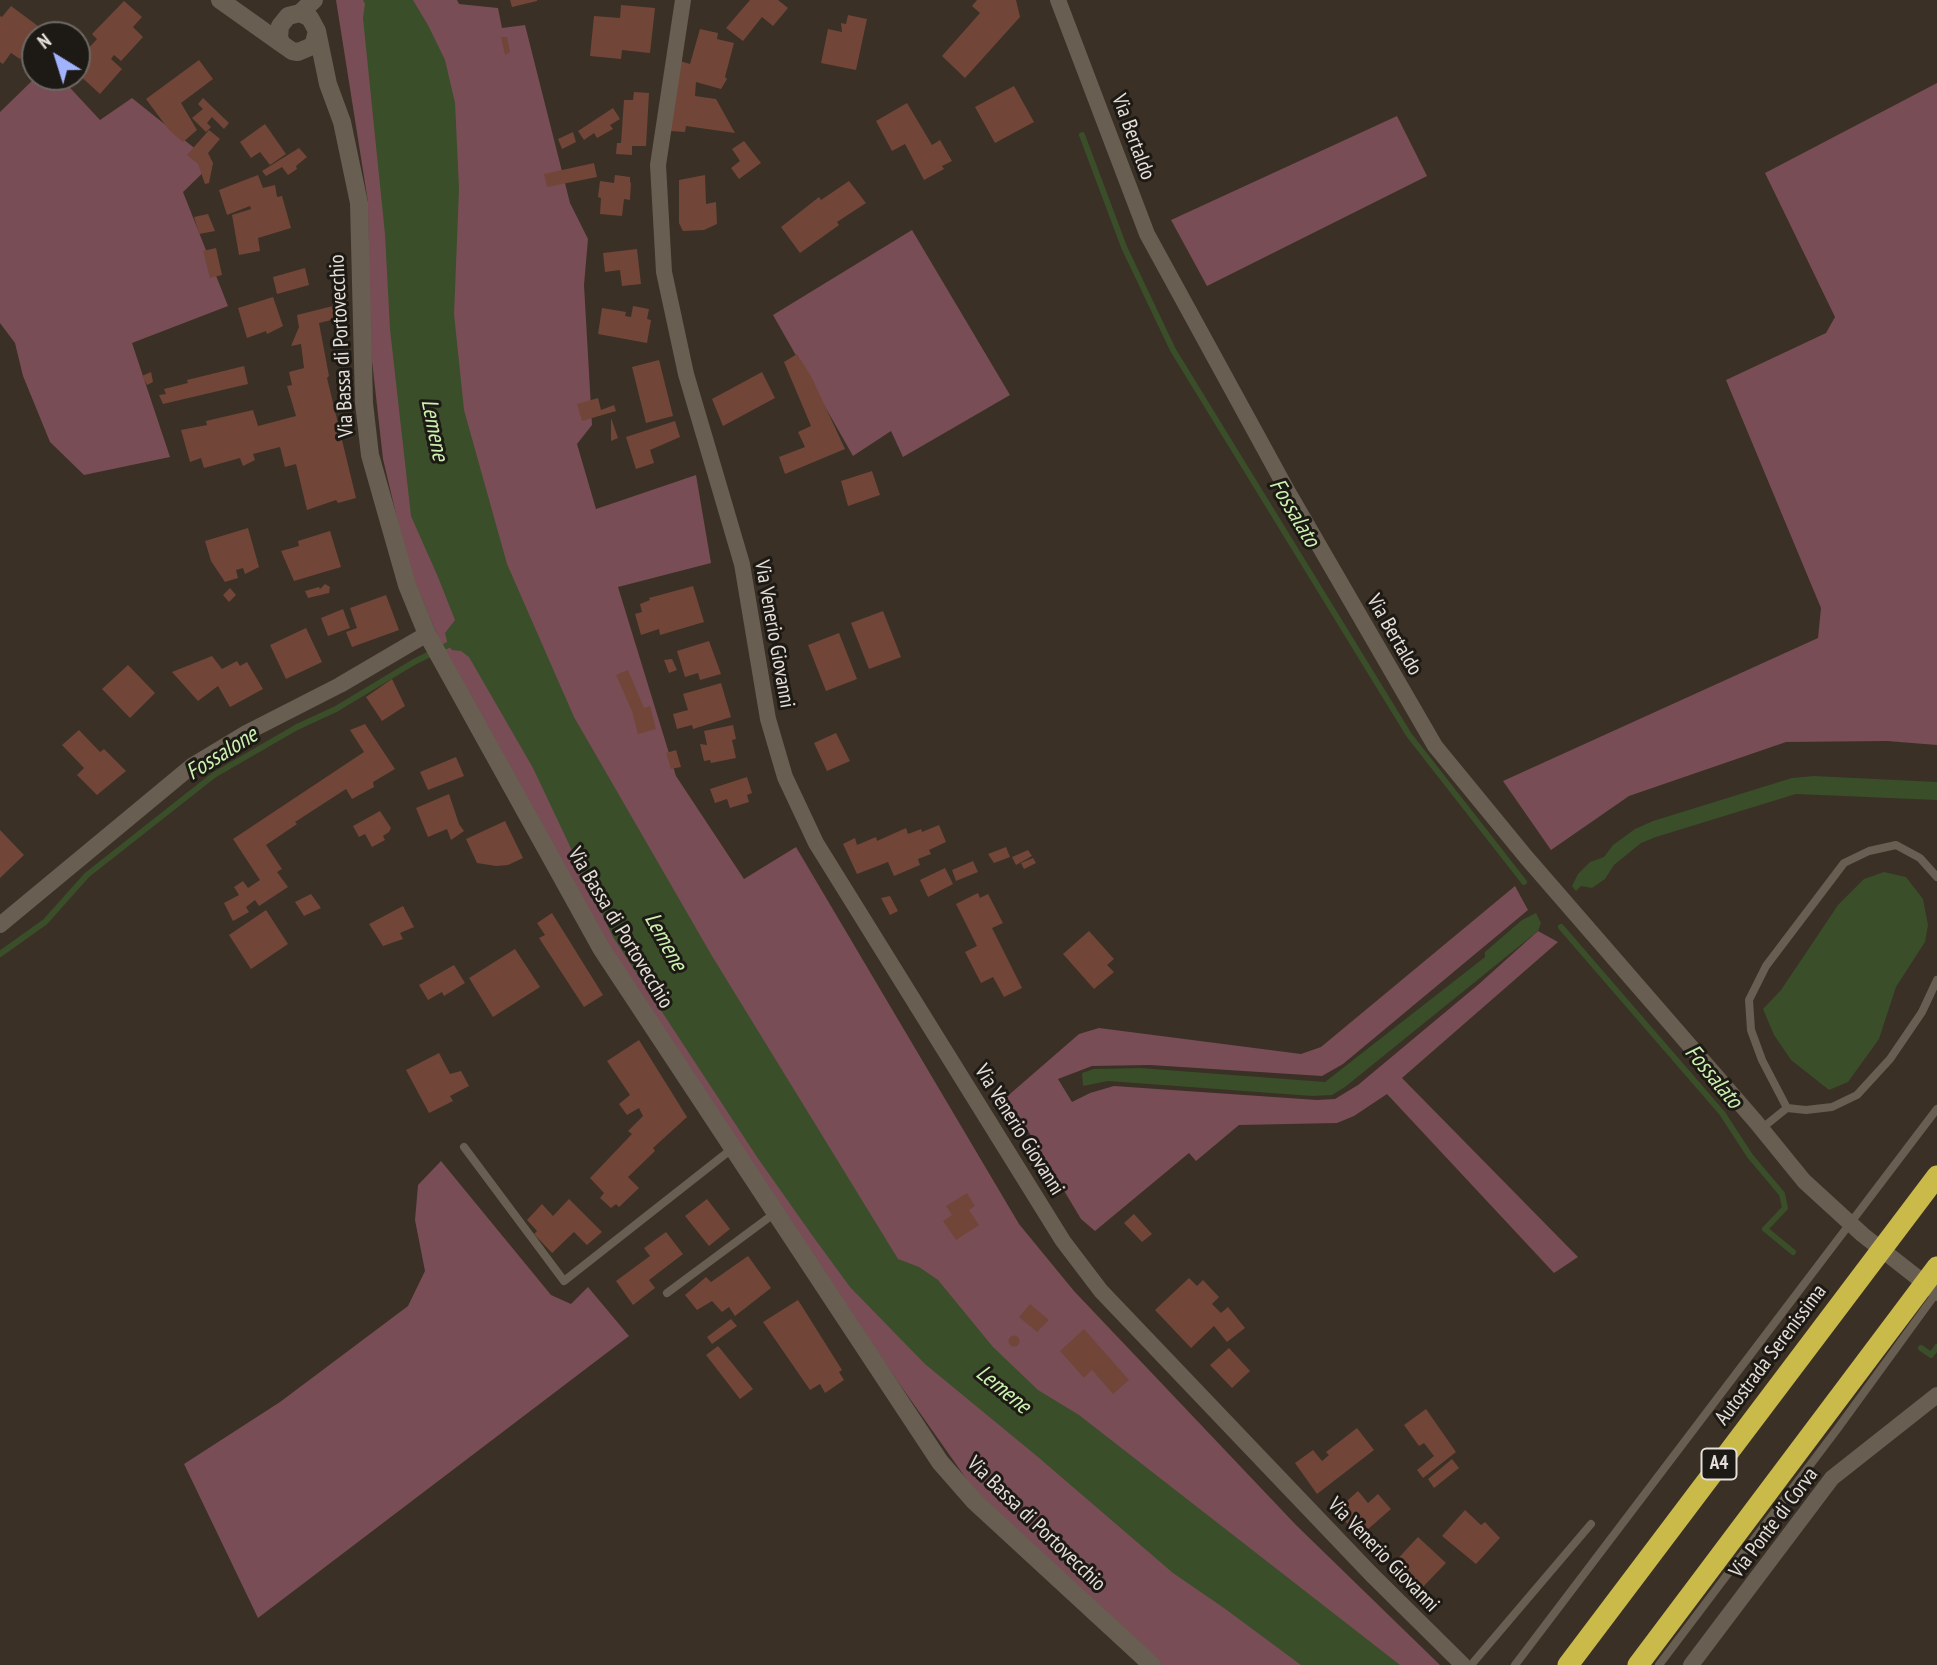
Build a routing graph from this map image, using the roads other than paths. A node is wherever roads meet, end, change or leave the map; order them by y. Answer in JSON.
{"nodes":[{"id":1,"x":220,"y":0,"type":"edge"},
{"id":2,"x":314,"y":0,"type":"edge"},
{"id":3,"x":324,"y":0,"type":"edge"},
{"id":4,"x":683,"y":0,"type":"edge"},
{"id":5,"x":1058,"y":0,"type":"edge"},
{"id":6,"x":294,"y":15,"type":"junction"},
{"id":7,"x":244,"y":17,"type":"junction"},
{"id":8,"x":316,"y":29,"type":"junction"},
{"id":9,"x":287,"y":47,"type":"junction"},
{"id":10,"x":328,"y":84,"type":"junction"},
{"id":11,"x":430,"y":639,"type":"junction"},
{"id":12,"x":1937,"y":877,"type":"edge"},
{"id":13,"x":0,"y":925,"type":"edge"},
{"id":14,"x":1937,"y":980,"type":"edge"},
{"id":15,"x":1787,"y":1108,"type":"junction"},
{"id":16,"x":1937,"y":1109,"type":"edge"},
{"id":17,"x":1761,"y":1129,"type":"junction"},
{"id":18,"x":464,"y":1147,"type":"dead end"},
{"id":19,"x":733,"y":1148,"type":"junction"},
{"id":20,"x":1937,"y":1176,"type":"edge"},
{"id":21,"x":775,"y":1213,"type":"junction"},
{"id":22,"x":1937,"y":1267,"type":"edge"},
{"id":23,"x":667,"y":1293,"type":"dead end"},
{"id":24,"x":1937,"y":1293,"type":"edge"},
{"id":25,"x":1919,"y":1304,"type":"junction"},
{"id":26,"x":1937,"y":1395,"type":"edge"},
{"id":27,"x":1591,"y":1524,"type":"dead end"},
{"id":28,"x":1516,"y":1663,"type":"edge"},
{"id":29,"x":1152,"y":1665,"type":"edge"},
{"id":30,"x":1463,"y":1665,"type":"edge"},
{"id":31,"x":1471,"y":1665,"type":"edge"},
{"id":32,"x":1568,"y":1665,"type":"edge"},
{"id":33,"x":1638,"y":1665,"type":"edge"},
{"id":34,"x":1659,"y":1665,"type":"edge"},
{"id":35,"x":1691,"y":1665,"type":"edge"}],
"edges":[{"from":1,"to":7,"type":"street"},
{"from":2,"to":6,"type":"street"},
{"from":3,"to":8,"type":"street"},
{"from":4,"to":30,"type":"street","name":"Via Venerio Giovanni"},
{"from":5,"to":17,"type":"street","name":"Via Bertaldo"},
{"from":6,"to":7,"type":"street"},
{"from":6,"to":8,"type":"street"},
{"from":6,"to":9,"type":"street"},
{"from":7,"to":9,"type":"street"},
{"from":8,"to":9,"type":"street"},
{"from":8,"to":10,"type":"street","name":"Via Bassa di Portovecchio"},
{"from":9,"to":10,"type":"street"},
{"from":10,"to":11,"type":"street","name":"Via Bassa di Portovecchio"},
{"from":11,"to":13,"type":"street"},
{"from":11,"to":19,"type":"street","name":"Via Bassa di Portovecchio"},
{"from":12,"to":15,"type":"lane"},
{"from":14,"to":15,"type":"lane"},
{"from":15,"to":17,"type":"lane"},
{"from":16,"to":28,"type":"lane"},
{"from":17,"to":24,"type":"street","name":"Via Bertaldo"},
{"from":18,"to":19,"type":"lane"},
{"from":19,"to":21,"type":"street","name":"Via Bassa di Portovecchio"},
{"from":20,"to":32,"type":"highway","name":"Autostrada Serenissima","number":"A4"},
{"from":21,"to":23,"type":"lane"},
{"from":21,"to":29,"type":"street","name":"Via Bassa di Portovecchio"},
{"from":22,"to":25,"type":"highway"},
{"from":24,"to":25,"type":"lane"},
{"from":25,"to":33,"type":"highway"},
{"from":25,"to":34,"type":"lane"},
{"from":26,"to":35,"type":"street","name":"Via Ponte di Corva"},
{"from":27,"to":31,"type":"lane"}]}
